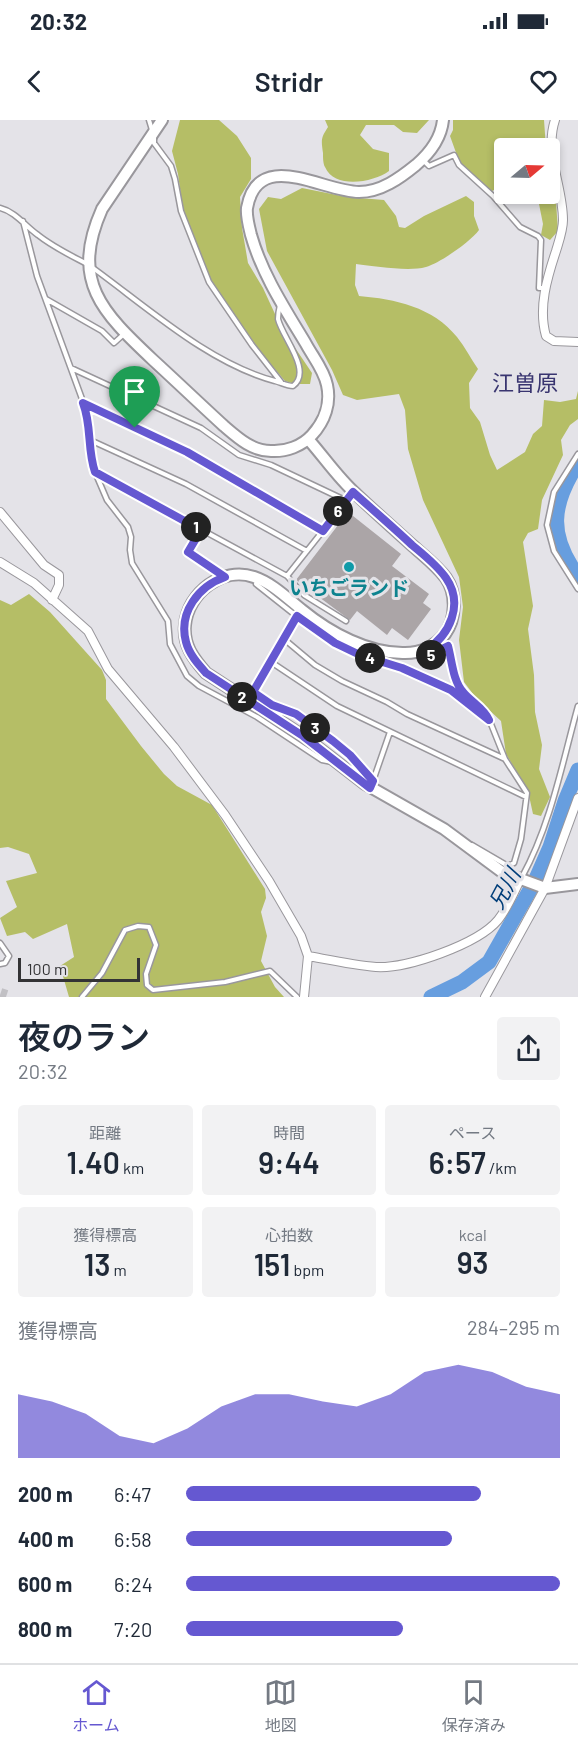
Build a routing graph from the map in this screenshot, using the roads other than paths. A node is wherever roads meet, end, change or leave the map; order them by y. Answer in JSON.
{"nodes":[{"id":1,"x":149,"y":120,"type":"edge"},
{"id":2,"x":162,"y":120,"type":"edge"},
{"id":3,"x":443,"y":120,"type":"edge"},
{"id":4,"x":555,"y":120,"type":"edge"},
{"id":5,"x":153,"y":134,"type":"junction"},
{"id":6,"x":423,"y":159,"type":"junction"},
{"id":7,"x":0,"y":208,"type":"edge"},
{"id":8,"x":23,"y":221,"type":"junction"},
{"id":9,"x":88,"y":264,"type":"junction"},
{"id":10,"x":545,"y":288,"type":"junction"},
{"id":11,"x":46,"y":299,"type":"junction"},
{"id":12,"x":281,"y":301,"type":"junction"},
{"id":13,"x":125,"y":333,"type":"junction"},
{"id":14,"x":578,"y":342,"type":"edge"},
{"id":15,"x":70,"y":367,"type":"junction"},
{"id":16,"x":281,"y":383,"type":"junction"},
{"id":17,"x":83,"y":403,"type":"junction"},
{"id":18,"x":308,"y":439,"type":"junction"},
{"id":19,"x":90,"y":440,"type":"junction"},
{"id":20,"x":578,"y":454,"type":"edge"},
{"id":21,"x":95,"y":472,"type":"junction"},
{"id":22,"x":350,"y":496,"type":"junction"},
{"id":23,"x":0,"y":512,"type":"edge"},
{"id":24,"x":201,"y":530,"type":"junction"},
{"id":25,"x":323,"y":531,"type":"junction"},
{"id":26,"x":307,"y":551,"type":"junction"},
{"id":27,"x":0,"y":562,"type":"edge"},
{"id":28,"x":287,"y":576,"type":"junction"},
{"id":29,"x":225,"y":577,"type":"junction"},
{"id":30,"x":258,"y":579,"type":"junction"},
{"id":31,"x":578,"y":589,"type":"edge"},
{"id":32,"x":52,"y":600,"type":"junction"},
{"id":33,"x":297,"y":616,"type":"junction"},
{"id":34,"x":346,"y":621,"type":"dead end"},
{"id":35,"x":284,"y":639,"type":"junction"},
{"id":36,"x":426,"y":650,"type":"junction"},
{"id":37,"x":271,"y":662,"type":"junction"},
{"id":38,"x":265,"y":706,"type":"junction"},
{"id":39,"x":578,"y":706,"type":"edge"},
{"id":40,"x":489,"y":720,"type":"junction"},
{"id":41,"x":390,"y":732,"type":"junction"},
{"id":42,"x":506,"y":759,"type":"junction"},
{"id":43,"x":338,"y":764,"type":"junction"},
{"id":44,"x":371,"y":784,"type":"junction"},
{"id":45,"x":526,"y":797,"type":"junction"},
{"id":46,"x":578,"y":798,"type":"edge"},
{"id":47,"x":444,"y":829,"type":"junction"},
{"id":48,"x":520,"y":880,"type":"junction"},
{"id":49,"x":578,"y":884,"type":"edge"},
{"id":50,"x":543,"y":888,"type":"junction"},
{"id":51,"x":0,"y":943,"type":"edge"},
{"id":52,"x":308,"y":957,"type":"junction"},
{"id":53,"x":0,"y":964,"type":"edge"},
{"id":54,"x":82,"y":997,"type":"edge"},
{"id":55,"x":297,"y":997,"type":"edge"},
{"id":56,"x":304,"y":997,"type":"edge"},
{"id":57,"x":485,"y":997,"type":"edge"}],
"edges":[{"from":1,"to":5,"type":"lane"},
{"from":2,"to":5,"type":"street"},
{"from":3,"to":6,"type":"street"},
{"from":4,"to":10,"type":"street"},
{"from":5,"to":9,"type":"street"},
{"from":5,"to":16,"type":"lane"},
{"from":6,"to":10,"type":"lane"},
{"from":6,"to":12,"type":"street"},
{"from":7,"to":8,"type":"lane"},
{"from":8,"to":9,"type":"lane"},
{"from":8,"to":11,"type":"lane"},
{"from":9,"to":13,"type":"street"},
{"from":9,"to":16,"type":"lane"},
{"from":10,"to":14,"type":"street"},
{"from":11,"to":13,"type":"lane"},
{"from":11,"to":15,"type":"lane"},
{"from":12,"to":16,"type":"lane"},
{"from":12,"to":18,"type":"street"},
{"from":13,"to":18,"type":"street"},
{"from":15,"to":17,"type":"lane"},
{"from":15,"to":22,"type":"lane"},
{"from":17,"to":19,"type":"lane"},
{"from":17,"to":25,"type":"lane"},
{"from":18,"to":22,"type":"street"},
{"from":19,"to":21,"type":"lane"},
{"from":19,"to":26,"type":"lane"},
{"from":20,"to":31,"type":"lane"},
{"from":21,"to":24,"type":"lane"},
{"from":21,"to":43,"type":"lane"},
{"from":22,"to":25,"type":"lane"},
{"from":22,"to":36,"type":"street"},
{"from":23,"to":32,"type":"street"},
{"from":24,"to":28,"type":"lane"},
{"from":24,"to":29,"type":"lane"},
{"from":25,"to":26,"type":"lane"},
{"from":26,"to":28,"type":"lane"},
{"from":27,"to":32,"type":"street"},
{"from":28,"to":34,"type":"lane"},
{"from":29,"to":30,"type":"street"},
{"from":29,"to":38,"type":"street"},
{"from":30,"to":33,"type":"lane"},
{"from":30,"to":36,"type":"street"},
{"from":32,"to":52,"type":"street"},
{"from":33,"to":35,"type":"lane"},
{"from":33,"to":40,"type":"lane"},
{"from":35,"to":37,"type":"lane"},
{"from":35,"to":42,"type":"lane"},
{"from":36,"to":40,"type":"lane"},
{"from":37,"to":38,"type":"lane"},
{"from":37,"to":41,"type":"lane"},
{"from":38,"to":43,"type":"street"},
{"from":38,"to":44,"type":"lane"},
{"from":39,"to":48,"type":"lane"},
{"from":40,"to":42,"type":"lane"},
{"from":41,"to":44,"type":"lane"},
{"from":41,"to":45,"type":"lane"},
{"from":42,"to":45,"type":"lane"},
{"from":43,"to":44,"type":"street"},
{"from":44,"to":47,"type":"street"},
{"from":45,"to":47,"type":"lane"},
{"from":46,"to":50,"type":"street"},
{"from":47,"to":48,"type":"street"},
{"from":48,"to":50,"type":"street"},
{"from":48,"to":52,"type":"street"},
{"from":49,"to":50,"type":"street"},
{"from":50,"to":57,"type":"street"},
{"from":51,"to":53,"type":"lane"},
{"from":52,"to":56,"type":"street"},
{"from":54,"to":55,"type":"lane"}]}
